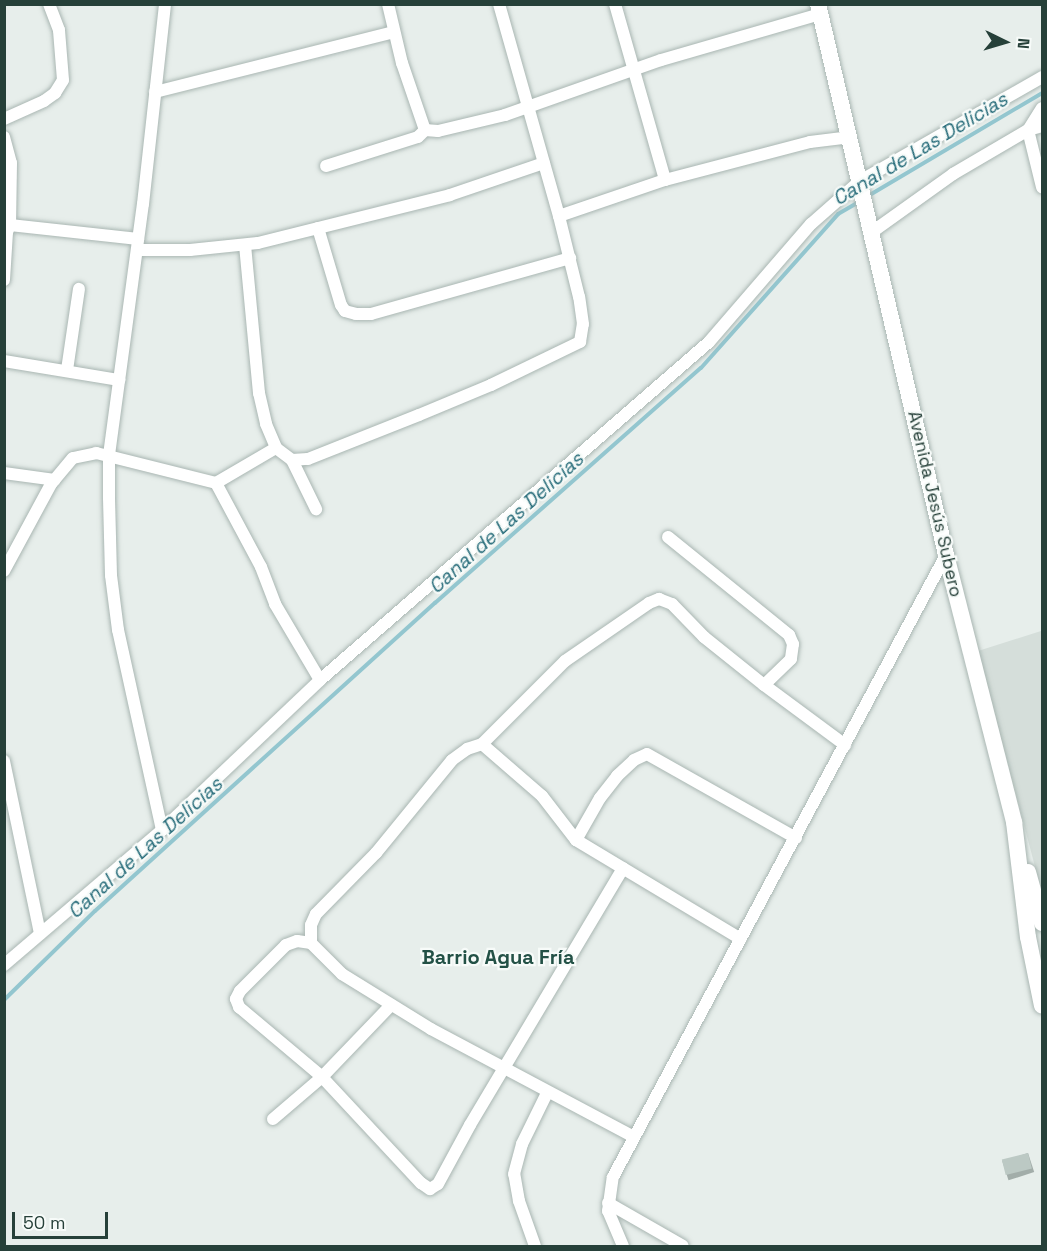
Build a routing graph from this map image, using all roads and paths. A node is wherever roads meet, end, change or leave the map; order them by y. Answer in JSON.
{"nodes":[{"id":1,"x":49,"y":4,"type":"edge"},
{"id":2,"x":165,"y":4,"type":"edge"},
{"id":3,"x":388,"y":4,"type":"edge"},
{"id":4,"x":499,"y":4,"type":"edge"},
{"id":5,"x":615,"y":4,"type":"edge"},
{"id":6,"x":819,"y":9,"type":"edge"},
{"id":7,"x":394,"y":32,"type":"junction"},
{"id":8,"x":634,"y":70,"type":"junction"},
{"id":9,"x":1042,"y":77,"type":"edge"},
{"id":10,"x":155,"y":92,"type":"junction"},
{"id":11,"x":528,"y":108,"type":"junction"},
{"id":12,"x":1042,"y":108,"type":"edge"},
{"id":13,"x":4,"y":119,"type":"edge"},
{"id":14,"x":1042,"y":126,"type":"edge"},
{"id":15,"x":425,"y":130,"type":"junction"},
{"id":16,"x":1028,"y":130,"type":"junction"},
{"id":17,"x":849,"y":136,"type":"junction"},
{"id":18,"x":4,"y":137,"type":"edge"},
{"id":19,"x":544,"y":163,"type":"junction"},
{"id":20,"x":326,"y":166,"type":"dead end"},
{"id":21,"x":665,"y":180,"type":"junction"},
{"id":22,"x":861,"y":185,"type":"junction"},
{"id":23,"x":1042,"y":187,"type":"edge"},
{"id":24,"x":559,"y":216,"type":"junction"},
{"id":25,"x":870,"y":224,"type":"junction"},
{"id":26,"x":10,"y":225,"type":"junction"},
{"id":27,"x":318,"y":228,"type":"junction"},
{"id":28,"x":138,"y":244,"type":"junction"},
{"id":29,"x":245,"y":245,"type":"junction"},
{"id":30,"x":570,"y":258,"type":"junction"},
{"id":31,"x":4,"y":280,"type":"edge"},
{"id":32,"x":79,"y":289,"type":"dead end"},
{"id":33,"x":4,"y":361,"type":"edge"},
{"id":34,"x":66,"y":370,"type":"junction"},
{"id":35,"x":120,"y":380,"type":"junction"},
{"id":36,"x":276,"y":448,"type":"junction"},
{"id":37,"x":109,"y":455,"type":"junction"},
{"id":38,"x":292,"y":460,"type":"junction"},
{"id":39,"x":4,"y":473,"type":"edge"},
{"id":40,"x":55,"y":480,"type":"junction"},
{"id":41,"x":216,"y":483,"type":"junction"},
{"id":42,"x":316,"y":509,"type":"dead end"},
{"id":43,"x":668,"y":537,"type":"dead end"},
{"id":44,"x":946,"y":555,"type":"junction"},
{"id":45,"x":4,"y":571,"type":"edge"},
{"id":46,"x":320,"y":680,"type":"junction"},
{"id":47,"x":764,"y":686,"type":"junction"},
{"id":48,"x":482,"y":744,"type":"junction"},
{"id":49,"x":845,"y":745,"type":"junction"},
{"id":50,"x":4,"y":761,"type":"edge"},
{"id":51,"x":1014,"y":822,"type":"junction"},
{"id":52,"x":162,"y":830,"type":"junction"},
{"id":53,"x":796,"y":838,"type":"junction"},
{"id":54,"x":576,"y":840,"type":"junction"},
{"id":55,"x":623,"y":868,"type":"junction"},
{"id":56,"x":1042,"y":923,"type":"edge"},
{"id":57,"x":40,"y":933,"type":"junction"},
{"id":58,"x":741,"y":939,"type":"junction"},
{"id":59,"x":311,"y":943,"type":"junction"},
{"id":60,"x":4,"y":965,"type":"edge"},
{"id":61,"x":391,"y":1005,"type":"junction"},
{"id":62,"x":1042,"y":1006,"type":"edge"},
{"id":63,"x":504,"y":1068,"type":"junction"},
{"id":64,"x":322,"y":1077,"type":"junction"},
{"id":65,"x":547,"y":1093,"type":"junction"},
{"id":66,"x":273,"y":1119,"type":"dead end"},
{"id":67,"x":634,"y":1137,"type":"junction"},
{"id":68,"x":608,"y":1203,"type":"junction"},
{"id":69,"x":535,"y":1246,"type":"edge"},
{"id":70,"x":623,"y":1246,"type":"edge"},
{"id":71,"x":683,"y":1246,"type":"edge"}],
"edges":[{"from":1,"to":13,"type":"street"},
{"from":2,"to":10,"type":"street"},
{"from":3,"to":7,"type":"street"},
{"from":4,"to":11,"type":"street"},
{"from":5,"to":8,"type":"street"},
{"from":6,"to":8,"type":"street"},
{"from":6,"to":17,"type":"main road","name":"Avenida Jesús Subero"},
{"from":7,"to":10,"type":"street"},
{"from":7,"to":15,"type":"street"},
{"from":8,"to":11,"type":"street"},
{"from":8,"to":21,"type":"street"},
{"from":9,"to":22,"type":"street"},
{"from":10,"to":28,"type":"street"},
{"from":11,"to":15,"type":"street"},
{"from":11,"to":19,"type":"street"},
{"from":12,"to":16,"type":"street"},
{"from":14,"to":16,"type":"street"},
{"from":15,"to":20,"type":"street"},
{"from":16,"to":23,"type":"street"},
{"from":16,"to":25,"type":"street"},
{"from":17,"to":21,"type":"street"},
{"from":17,"to":22,"type":"main road","name":"Avenida Jesús Subero"},
{"from":18,"to":26,"type":"street"},
{"from":19,"to":24,"type":"street"},
{"from":19,"to":27,"type":"street"},
{"from":21,"to":24,"type":"street"},
{"from":22,"to":25,"type":"main road","name":"Avenida Jesús Subero"},
{"from":22,"to":46,"type":"street"},
{"from":24,"to":30,"type":"street"},
{"from":25,"to":44,"type":"main road","name":"Avenida Jesús Subero"},
{"from":26,"to":28,"type":"street"},
{"from":26,"to":31,"type":"street"},
{"from":27,"to":29,"type":"street"},
{"from":27,"to":30,"type":"street"},
{"from":28,"to":29,"type":"street"},
{"from":28,"to":35,"type":"street"},
{"from":29,"to":36,"type":"street"},
{"from":30,"to":38,"type":"street"},
{"from":32,"to":34,"type":"street"},
{"from":33,"to":34,"type":"street"},
{"from":34,"to":35,"type":"street"},
{"from":35,"to":37,"type":"street"},
{"from":36,"to":38,"type":"street"},
{"from":36,"to":41,"type":"street"},
{"from":37,"to":40,"type":"street"},
{"from":37,"to":41,"type":"street"},
{"from":37,"to":52,"type":"street"},
{"from":38,"to":42,"type":"street"},
{"from":39,"to":40,"type":"street"},
{"from":40,"to":45,"type":"street"},
{"from":41,"to":46,"type":"street"},
{"from":43,"to":47,"type":"street"},
{"from":44,"to":49,"type":"street"},
{"from":44,"to":51,"type":"main road","name":"Avenida Jesús Subero"},
{"from":46,"to":52,"type":"street"},
{"from":47,"to":48,"type":"street"},
{"from":47,"to":49,"type":"street"},
{"from":48,"to":54,"type":"street"},
{"from":48,"to":59,"type":"street"},
{"from":49,"to":53,"type":"street"},
{"from":50,"to":57,"type":"street"},
{"from":51,"to":56,"type":"main road"},
{"from":51,"to":62,"type":"main road","name":"Avenida Jesús Subero"},
{"from":52,"to":57,"type":"street"},
{"from":53,"to":54,"type":"street"},
{"from":53,"to":58,"type":"street"},
{"from":54,"to":55,"type":"street"},
{"from":55,"to":58,"type":"street"},
{"from":55,"to":63,"type":"street"},
{"from":57,"to":60,"type":"street"},
{"from":58,"to":67,"type":"street"},
{"from":59,"to":61,"type":"street"},
{"from":59,"to":64,"type":"street"},
{"from":61,"to":63,"type":"street"},
{"from":61,"to":64,"type":"street"},
{"from":63,"to":64,"type":"street"},
{"from":63,"to":65,"type":"street"},
{"from":64,"to":66,"type":"street"},
{"from":65,"to":67,"type":"street"},
{"from":65,"to":69,"type":"street"},
{"from":67,"to":68,"type":"street"},
{"from":68,"to":70,"type":"street"},
{"from":68,"to":71,"type":"street"}]}
